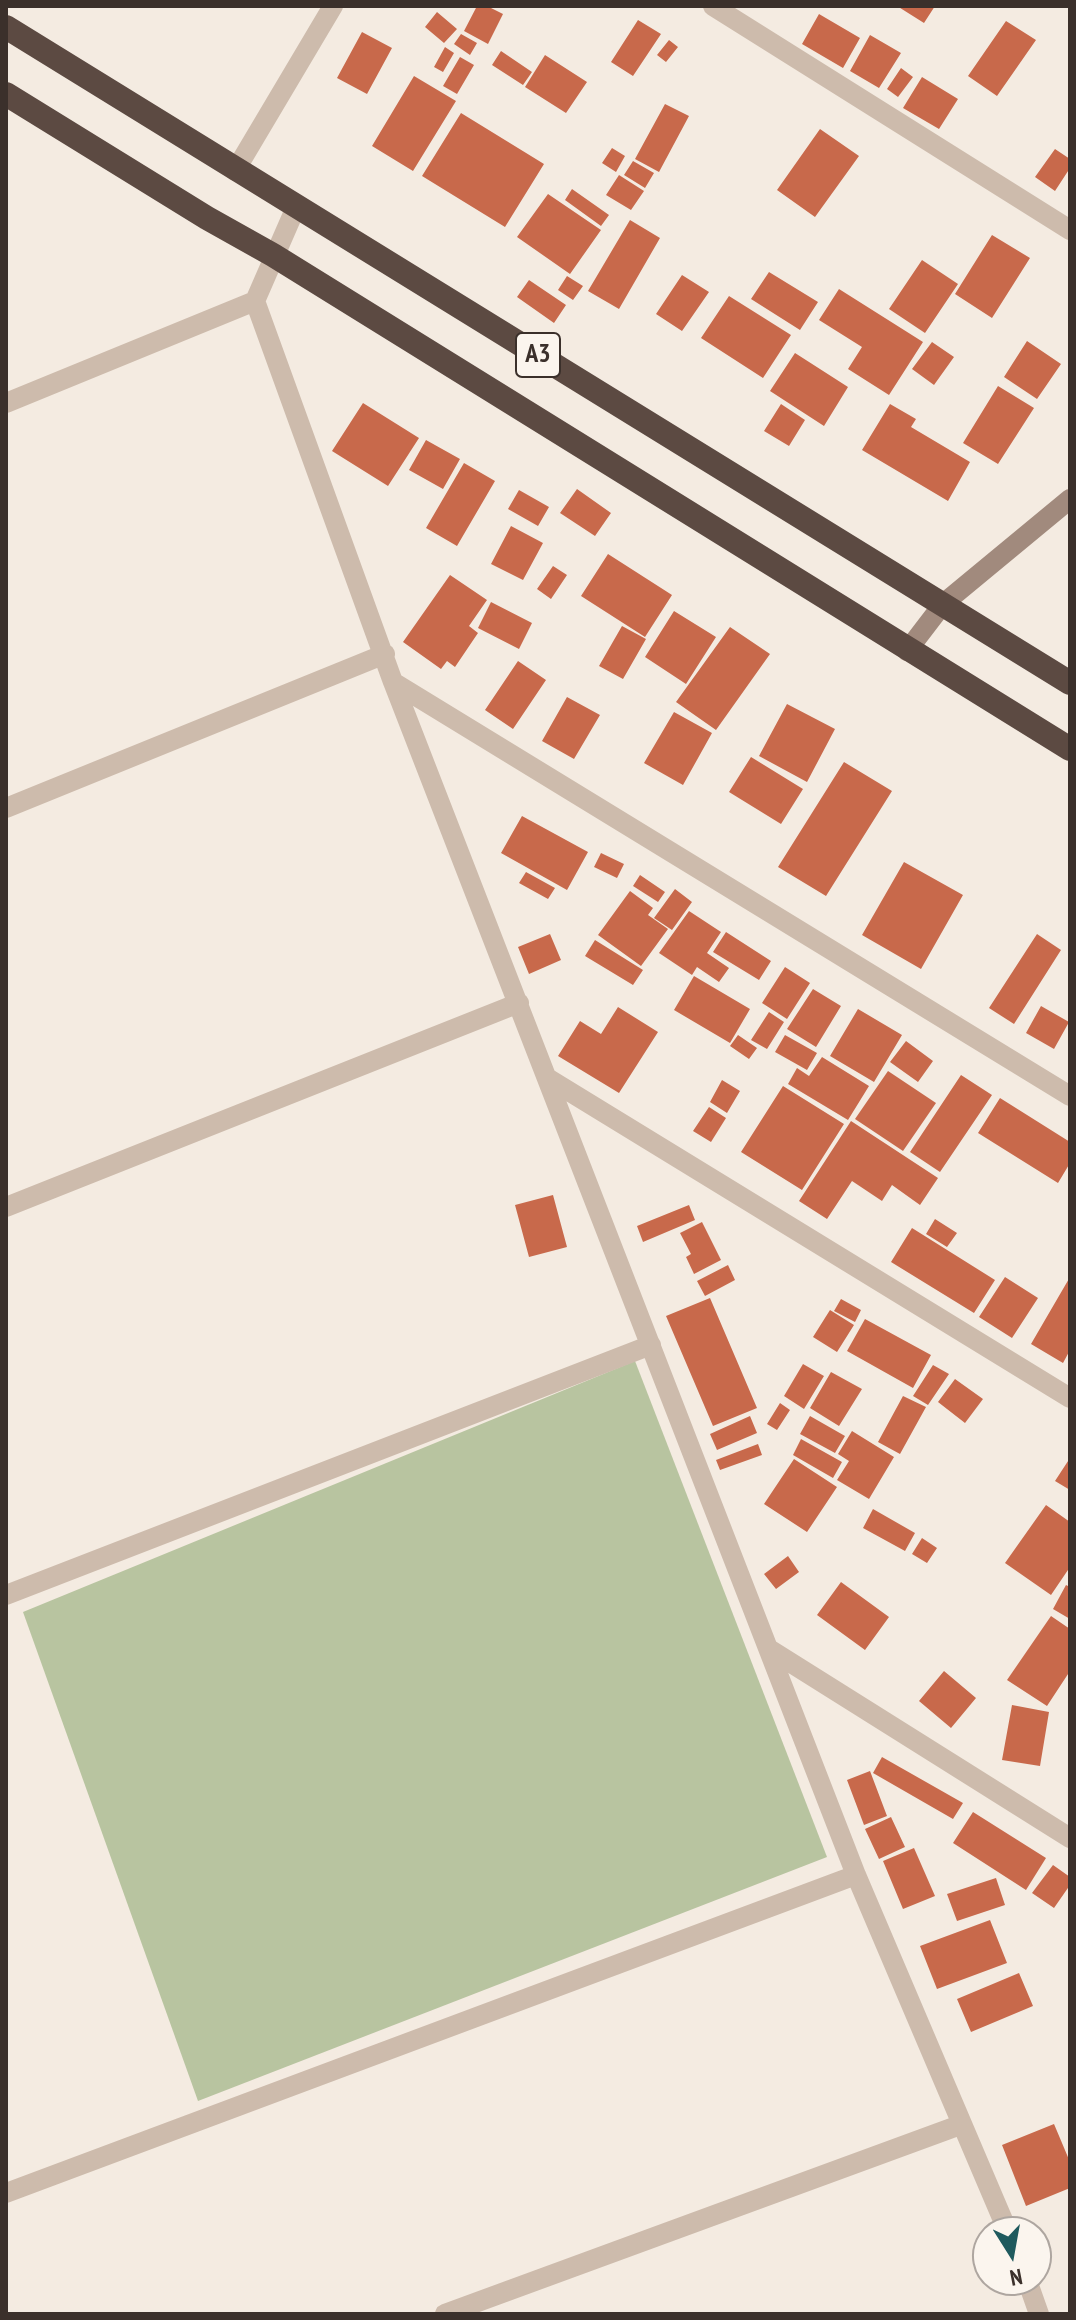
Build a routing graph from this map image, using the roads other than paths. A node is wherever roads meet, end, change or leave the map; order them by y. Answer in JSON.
{"nodes":[{"id":1,"x":333,"y":6,"type":"edge"},
{"id":2,"x":713,"y":6,"type":"edge"},
{"id":3,"x":6,"y":27,"type":"edge"},
{"id":4,"x":6,"y":94,"type":"edge"},
{"id":5,"x":235,"y":171,"type":"junction"},
{"id":6,"x":296,"y":207,"type":"junction"},
{"id":7,"x":1070,"y":230,"type":"edge"},
{"id":8,"x":273,"y":255,"type":"junction"},
{"id":9,"x":255,"y":301,"type":"junction"},
{"id":10,"x":6,"y":403,"type":"edge"},
{"id":11,"x":1070,"y":499,"type":"edge"},
{"id":12,"x":943,"y":604,"type":"junction"},
{"id":13,"x":907,"y":651,"type":"junction"},
{"id":14,"x":385,"y":654,"type":"junction"},
{"id":15,"x":393,"y":682,"type":"junction"},
{"id":16,"x":1070,"y":683,"type":"edge"},
{"id":17,"x":1070,"y":749,"type":"edge"},
{"id":18,"x":6,"y":808,"type":"edge"},
{"id":19,"x":519,"y":1003,"type":"junction"},
{"id":20,"x":549,"y":1079,"type":"junction"},
{"id":21,"x":1070,"y":1096,"type":"edge"},
{"id":22,"x":6,"y":1207,"type":"edge"},
{"id":23,"x":651,"y":1345,"type":"junction"},
{"id":24,"x":1070,"y":1398,"type":"edge"},
{"id":25,"x":6,"y":1595,"type":"edge"},
{"id":26,"x":769,"y":1649,"type":"junction"},
{"id":27,"x":1070,"y":1838,"type":"edge"},
{"id":28,"x":856,"y":1875,"type":"junction"},
{"id":29,"x":960,"y":2125,"type":"junction"},
{"id":30,"x":6,"y":2193,"type":"edge"},
{"id":31,"x":1001,"y":2216,"type":"edge"},
{"id":32,"x":445,"y":2314,"type":"edge"}],
"edges":[{"from":1,"to":5,"type":"street"},
{"from":2,"to":7,"type":"street"},
{"from":3,"to":5,"type":"highway","number":"A3"},
{"from":4,"to":8,"type":"highway","number":"A3"},
{"from":5,"to":6,"type":"highway","number":"A3"},
{"from":6,"to":8,"type":"street"},
{"from":6,"to":12,"type":"highway","number":"A3"},
{"from":8,"to":9,"type":"street"},
{"from":8,"to":13,"type":"highway","number":"A3"},
{"from":9,"to":10,"type":"street"},
{"from":9,"to":14,"type":"street"},
{"from":11,"to":12,"type":"street"},
{"from":12,"to":13,"type":"street"},
{"from":12,"to":16,"type":"highway","number":"A3"},
{"from":13,"to":17,"type":"highway","number":"A3"},
{"from":14,"to":15,"type":"street"},
{"from":14,"to":18,"type":"street"},
{"from":15,"to":19,"type":"street"},
{"from":15,"to":21,"type":"street"},
{"from":19,"to":20,"type":"street"},
{"from":19,"to":22,"type":"street"},
{"from":20,"to":23,"type":"street"},
{"from":20,"to":24,"type":"street"},
{"from":23,"to":25,"type":"street"},
{"from":23,"to":26,"type":"street"},
{"from":26,"to":27,"type":"street"},
{"from":26,"to":28,"type":"street"},
{"from":28,"to":29,"type":"street"},
{"from":28,"to":30,"type":"street"},
{"from":29,"to":31,"type":"street"},
{"from":29,"to":32,"type":"street"}]}
